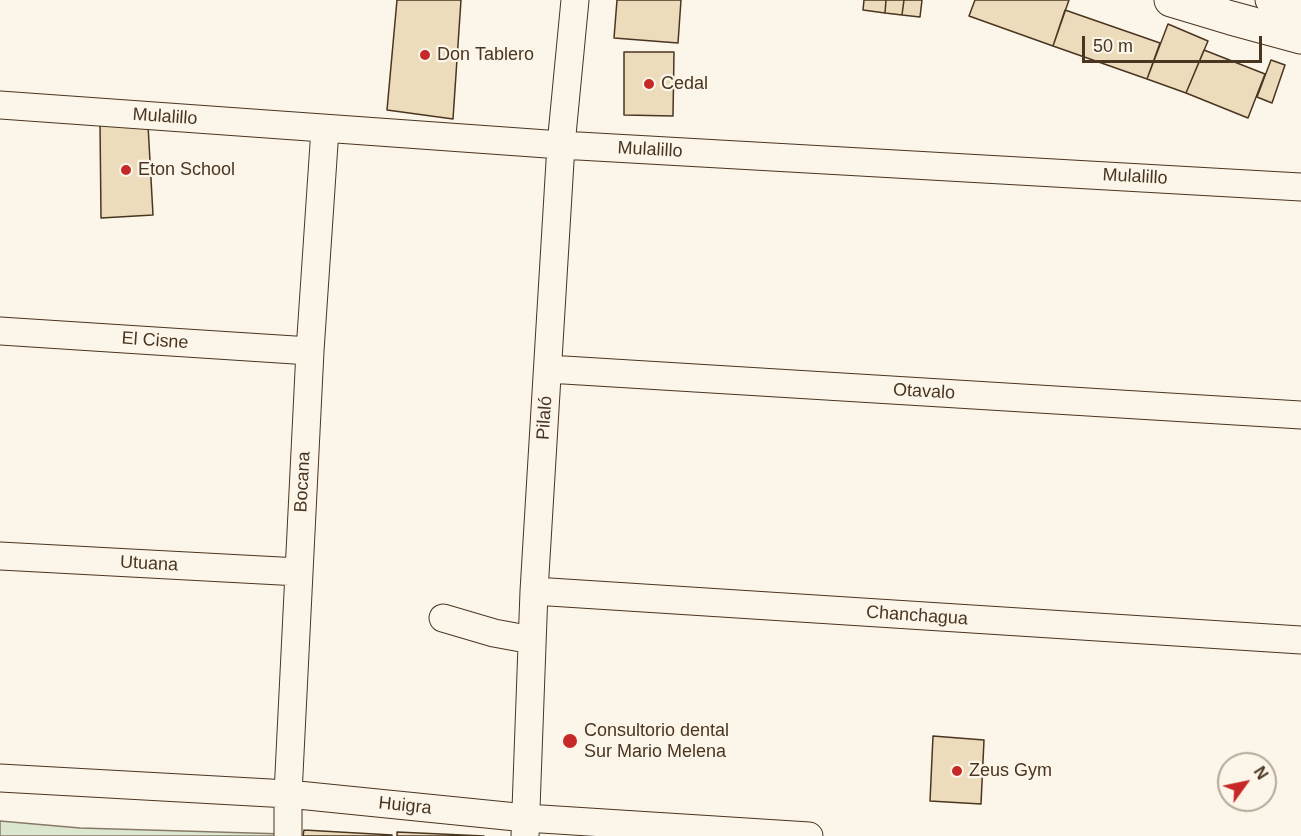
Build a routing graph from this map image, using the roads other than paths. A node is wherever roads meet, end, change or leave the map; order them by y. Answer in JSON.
{"nodes":[{"id":1,"x":575,"y":0,"type":"edge"},
{"id":2,"x":1171,"y":0,"type":"edge"},
{"id":3,"x":1269,"y":0,"type":"edge"},
{"id":4,"x":1234,"y":9,"type":"edge"},
{"id":5,"x":1301,"y":9,"type":"edge"},
{"id":6,"x":1301,"y":37,"type":"edge"},
{"id":7,"x":0,"y":105,"type":"edge"},
{"id":8,"x":325,"y":129,"type":"junction"},
{"id":9,"x":561,"y":146,"type":"junction"},
{"id":10,"x":1301,"y":186,"type":"edge"},
{"id":11,"x":0,"y":331,"type":"edge"},
{"id":12,"x":310,"y":351,"type":"junction"},
{"id":13,"x":548,"y":369,"type":"junction"},
{"id":14,"x":1301,"y":415,"type":"edge"},
{"id":15,"x":0,"y":556,"type":"edge"},
{"id":16,"x":299,"y":572,"type":"junction"},
{"id":17,"x":534,"y":591,"type":"junction"},
{"id":18,"x":443,"y":618,"type":"dead end"},
{"id":19,"x":532,"y":640,"type":"junction"},
{"id":20,"x":1301,"y":640,"type":"edge"},
{"id":21,"x":0,"y":778,"type":"edge"},
{"id":22,"x":288,"y":794,"type":"junction"},
{"id":23,"x":525,"y":827,"type":"edge"},
{"id":24,"x":288,"y":836,"type":"edge"},
{"id":25,"x":799,"y":836,"type":"edge"}],
"edges":[{"from":1,"to":9,"type":"street","name":"Pilaló"},
{"from":2,"to":4,"type":"main road"},
{"from":3,"to":5,"type":"street"},
{"from":4,"to":6,"type":"main road"},
{"from":7,"to":8,"type":"street","name":"Mulalillo"},
{"from":8,"to":9,"type":"street","name":"Mulalillo"},
{"from":8,"to":12,"type":"street","name":"Bocana"},
{"from":9,"to":10,"type":"street","name":"Mulalillo"},
{"from":9,"to":13,"type":"street","name":"Pilaló"},
{"from":11,"to":12,"type":"street","name":"El Cisne"},
{"from":12,"to":16,"type":"street","name":"Bocana"},
{"from":13,"to":14,"type":"street","name":"Otavalo"},
{"from":13,"to":17,"type":"street","name":"Pilaló"},
{"from":15,"to":16,"type":"street","name":"Utuana"},
{"from":16,"to":22,"type":"street","name":"Bocana"},
{"from":17,"to":19,"type":"street","name":"Pilaló"},
{"from":17,"to":20,"type":"street","name":"Chanchagua"},
{"from":18,"to":19,"type":"street"},
{"from":19,"to":23,"type":"street","name":"Pilaló"},
{"from":21,"to":22,"type":"street","name":"Huigra"},
{"from":22,"to":23,"type":"street","name":"Huigra"},
{"from":22,"to":24,"type":"street","name":"Bocana"},
{"from":23,"to":25,"type":"street","name":"Huigra"}]}
